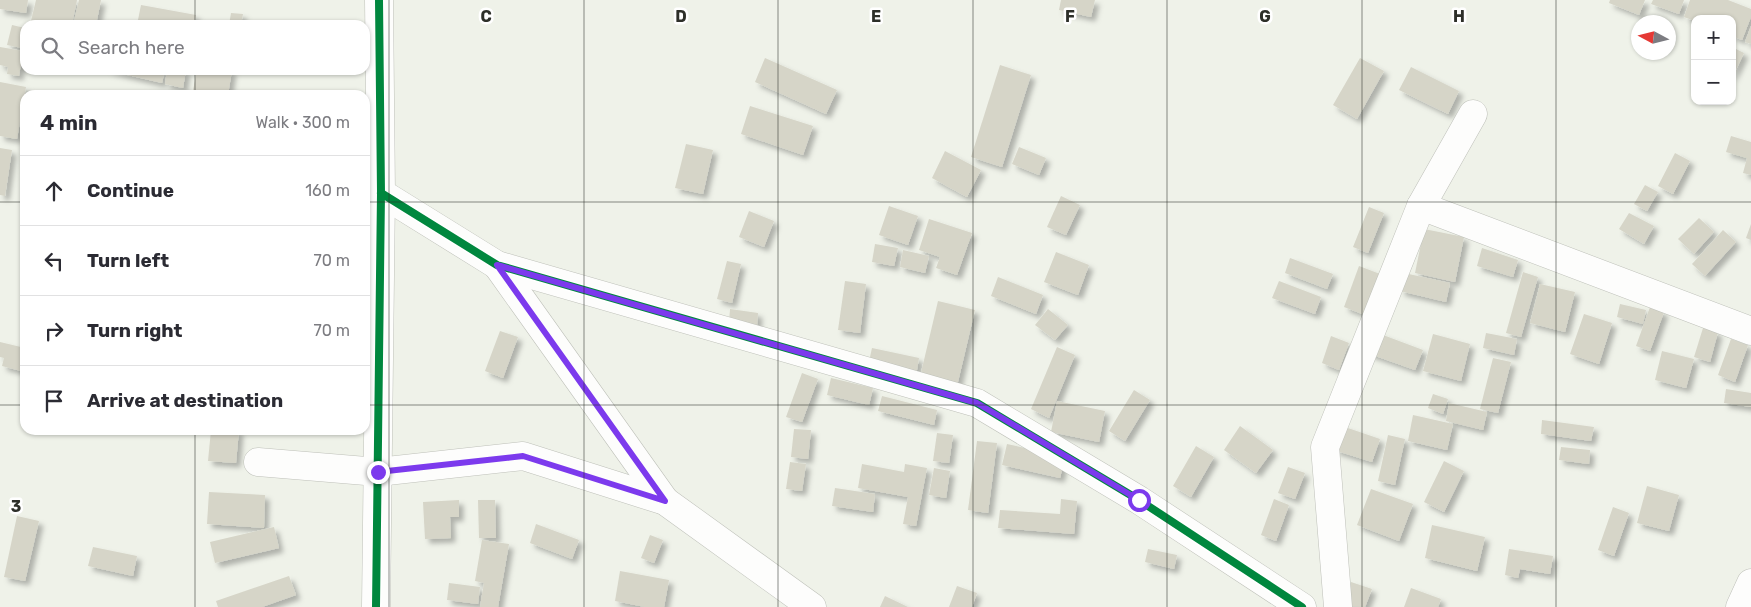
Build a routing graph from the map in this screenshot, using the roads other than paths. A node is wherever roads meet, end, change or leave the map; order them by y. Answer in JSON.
{"nodes":[{"id":1,"x":380,"y":0,"type":"edge"},
{"id":2,"x":1473,"y":114,"type":"dead end"},
{"id":3,"x":381,"y":193,"type":"junction"},
{"id":4,"x":1422,"y":206,"type":"junction"},
{"id":5,"x":497,"y":265,"type":"junction"},
{"id":6,"x":1751,"y":331,"type":"edge"},
{"id":7,"x":258,"y":462,"type":"dead end"},
{"id":8,"x":378,"y":472,"type":"junction"},
{"id":9,"x":665,"y":501,"type":"junction"},
{"id":10,"x":1751,"y":582,"type":"edge"},
{"id":11,"x":376,"y":607,"type":"edge"},
{"id":12,"x":812,"y":607,"type":"edge"},
{"id":13,"x":1302,"y":607,"type":"edge"},
{"id":14,"x":1338,"y":607,"type":"edge"},
{"id":15,"x":1740,"y":607,"type":"edge"}],
"edges":[{"from":1,"to":3,"type":"street"},
{"from":2,"to":4,"type":"street"},
{"from":3,"to":5,"type":"street"},
{"from":3,"to":8,"type":"street"},
{"from":4,"to":6,"type":"street"},
{"from":4,"to":14,"type":"street"},
{"from":5,"to":9,"type":"street"},
{"from":5,"to":13,"type":"street"},
{"from":7,"to":8,"type":"street"},
{"from":8,"to":9,"type":"street"},
{"from":8,"to":11,"type":"street"},
{"from":9,"to":12,"type":"street"},
{"from":10,"to":15,"type":"street"}]}
